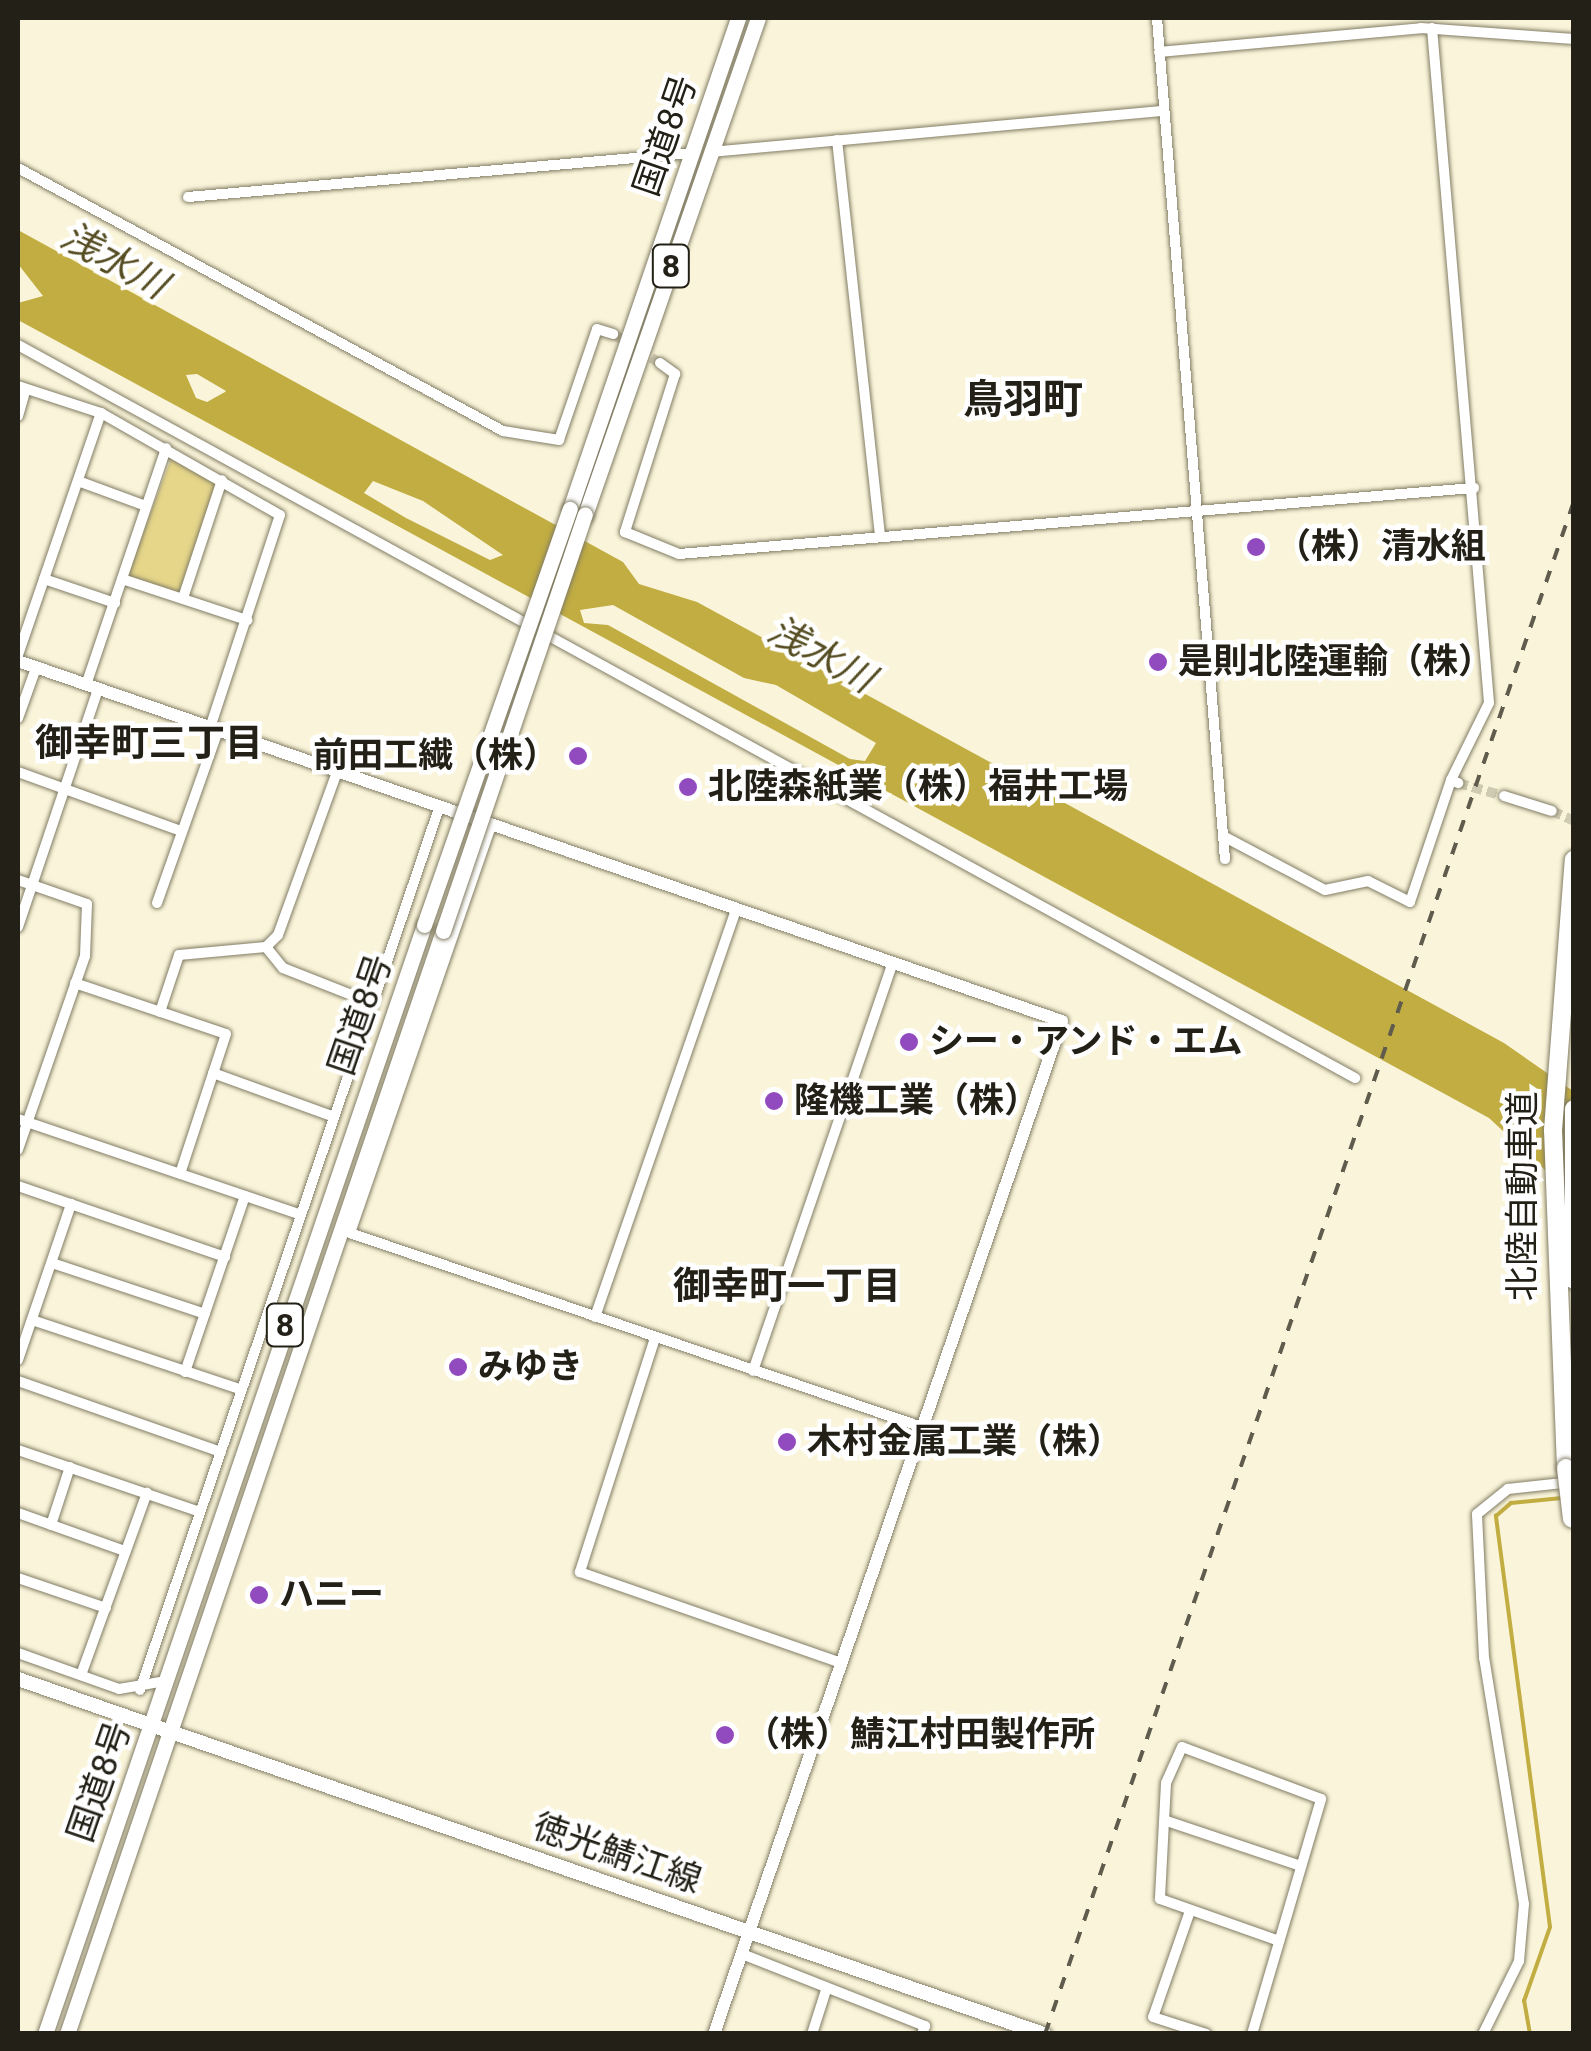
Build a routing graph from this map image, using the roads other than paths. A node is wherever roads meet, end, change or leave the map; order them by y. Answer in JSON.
{"nodes":[{"id":1,"x":738,"y":18,"type":"edge"},
{"id":2,"x":758,"y":18,"type":"edge"},
{"id":3,"x":1157,"y":18,"type":"edge"},
{"id":4,"x":1530,"y":18,"type":"edge"},
{"id":5,"x":1425,"y":25,"type":"edge"},
{"id":6,"x":1524,"y":31,"type":"junction"},
{"id":7,"x":1574,"y":38,"type":"edge"},
{"id":8,"x":1159,"y":52,"type":"junction"},
{"id":9,"x":1162,"y":111,"type":"junction"},
{"id":10,"x":837,"y":140,"type":"junction"},
{"id":11,"x":710,"y":152,"type":"junction"},
{"id":12,"x":692,"y":153,"type":"junction"},
{"id":13,"x":18,"y":168,"type":"edge"},
{"id":14,"x":188,"y":197,"type":"dead end"},
{"id":15,"x":613,"y":334,"type":"dead end"},
{"id":16,"x":18,"y":345,"type":"edge"},
{"id":17,"x":660,"y":363,"type":"dead end"},
{"id":18,"x":22,"y":389,"type":"edge"},
{"id":19,"x":101,"y":413,"type":"junction"},
{"id":20,"x":18,"y":416,"type":"edge"},
{"id":21,"x":166,"y":448,"type":"junction"},
{"id":22,"x":222,"y":480,"type":"junction"},
{"id":23,"x":78,"y":481,"type":"junction"},
{"id":24,"x":1474,"y":488,"type":"junction"},
{"id":25,"x":146,"y":506,"type":"junction"},
{"id":26,"x":1192,"y":511,"type":"junction"},
{"id":27,"x":577,"y":512,"type":"junction"},
{"id":28,"x":880,"y":538,"type":"junction"},
{"id":29,"x":44,"y":579,"type":"junction"},
{"id":30,"x":122,"y":579,"type":"junction"},
{"id":31,"x":183,"y":598,"type":"junction"},
{"id":32,"x":115,"y":603,"type":"junction"},
{"id":33,"x":247,"y":620,"type":"junction"},
{"id":34,"x":18,"y":658,"type":"edge"},
{"id":35,"x":36,"y":668,"type":"junction"},
{"id":36,"x":92,"y":687,"type":"junction"},
{"id":37,"x":18,"y":718,"type":"edge"},
{"id":38,"x":214,"y":730,"type":"junction"},
{"id":39,"x":18,"y":772,"type":"edge"},
{"id":40,"x":337,"y":772,"type":"junction"},
{"id":41,"x":66,"y":789,"type":"junction"},
{"id":42,"x":1504,"y":796,"type":"tunnel mouth"},
{"id":43,"x":439,"y":808,"type":"junction"},
{"id":44,"x":1552,"y":810,"type":"tunnel mouth"},
{"id":45,"x":492,"y":825,"type":"junction"},
{"id":46,"x":181,"y":831,"type":"junction"},
{"id":47,"x":1223,"y":836,"type":"junction"},
{"id":48,"x":1225,"y":859,"type":"dead end"},
{"id":49,"x":1574,"y":860,"type":"edge"},
{"id":50,"x":18,"y":880,"type":"edge"},
{"id":51,"x":32,"y":885,"type":"junction"},
{"id":52,"x":157,"y":903,"type":"dead end"},
{"id":53,"x":736,"y":909,"type":"junction"},
{"id":54,"x":18,"y":927,"type":"edge"},
{"id":55,"x":266,"y":947,"type":"junction"},
{"id":56,"x":892,"y":964,"type":"junction"},
{"id":57,"x":76,"y":983,"type":"junction"},
{"id":58,"x":372,"y":1003,"type":"junction"},
{"id":59,"x":160,"y":1012,"type":"junction"},
{"id":60,"x":214,"y":1074,"type":"junction"},
{"id":61,"x":1355,"y":1078,"type":"dead end"},
{"id":62,"x":1574,"y":1109,"type":"edge"},
{"id":63,"x":332,"y":1116,"type":"junction"},
{"id":64,"x":22,"y":1120,"type":"edge"},
{"id":65,"x":18,"y":1150,"type":"edge"},
{"id":66,"x":180,"y":1174,"type":"junction"},
{"id":67,"x":18,"y":1186,"type":"edge"},
{"id":68,"x":245,"y":1196,"type":"junction"},
{"id":69,"x":71,"y":1204,"type":"junction"},
{"id":70,"x":299,"y":1214,"type":"junction"},
{"id":71,"x":345,"y":1232,"type":"junction"},
{"id":72,"x":225,"y":1258,"type":"junction"},
{"id":73,"x":1572,"y":1262,"type":"edge"},
{"id":74,"x":52,"y":1263,"type":"junction"},
{"id":75,"x":1574,"y":1280,"type":"edge"},
{"id":76,"x":205,"y":1314,"type":"junction"},
{"id":77,"x":596,"y":1317,"type":"junction"},
{"id":78,"x":32,"y":1320,"type":"junction"},
{"id":79,"x":655,"y":1338,"type":"junction"},
{"id":80,"x":18,"y":1360,"type":"edge"},
{"id":81,"x":753,"y":1371,"type":"junction"},
{"id":82,"x":185,"y":1372,"type":"junction"},
{"id":83,"x":18,"y":1381,"type":"edge"},
{"id":84,"x":242,"y":1390,"type":"junction"},
{"id":85,"x":922,"y":1426,"type":"junction"},
{"id":86,"x":18,"y":1450,"type":"edge"},
{"id":87,"x":222,"y":1452,"type":"junction"},
{"id":88,"x":70,"y":1467,"type":"junction"},
{"id":89,"x":1570,"y":1475,"type":"edge"},
{"id":90,"x":146,"y":1493,"type":"junction"},
{"id":91,"x":200,"y":1512,"type":"junction"},
{"id":92,"x":18,"y":1514,"type":"edge"},
{"id":93,"x":50,"y":1525,"type":"junction"},
{"id":94,"x":1573,"y":1526,"type":"edge"},
{"id":95,"x":125,"y":1551,"type":"junction"},
{"id":96,"x":18,"y":1578,"type":"edge"},
{"id":97,"x":106,"y":1608,"type":"junction"},
{"id":98,"x":18,"y":1653,"type":"edge"},
{"id":99,"x":838,"y":1662,"type":"junction"},
{"id":100,"x":81,"y":1675,"type":"junction"},
{"id":101,"x":18,"y":1679,"type":"edge"},
{"id":102,"x":166,"y":1681,"type":"junction"},
{"id":103,"x":140,"y":1690,"type":"junction"},
{"id":104,"x":151,"y":1727,"type":"junction"},
{"id":105,"x":171,"y":1733,"type":"junction"},
{"id":106,"x":1167,"y":1821,"type":"junction"},
{"id":107,"x":1301,"y":1866,"type":"junction"},
{"id":108,"x":1190,"y":1911,"type":"junction"},
{"id":109,"x":751,"y":1931,"type":"junction"},
{"id":110,"x":1279,"y":1942,"type":"junction"},
{"id":111,"x":742,"y":1954,"type":"junction"},
{"id":112,"x":826,"y":1990,"type":"junction"},
{"id":113,"x":45,"y":2034,"type":"edge"},
{"id":114,"x":67,"y":2034,"type":"edge"},
{"id":115,"x":714,"y":2034,"type":"edge"},
{"id":116,"x":812,"y":2034,"type":"edge"},
{"id":117,"x":922,"y":2034,"type":"edge"},
{"id":118,"x":1044,"y":2034,"type":"edge"},
{"id":119,"x":1206,"y":2034,"type":"edge"},
{"id":120,"x":1252,"y":2034,"type":"edge"},
{"id":121,"x":1483,"y":2034,"type":"edge"}],
"edges":[{"from":1,"to":12,"type":"highway","name":"国道8号","number":"8"},
{"from":2,"to":11,"type":"highway","name":"国道8号","number":"8"},
{"from":3,"to":8,"type":"street"},
{"from":4,"to":6,"type":"street"},
{"from":5,"to":6,"type":"street"},
{"from":5,"to":8,"type":"street"},
{"from":5,"to":24,"type":"street"},
{"from":6,"to":7,"type":"street"},
{"from":8,"to":9,"type":"street"},
{"from":9,"to":10,"type":"street"},
{"from":9,"to":26,"type":"street"},
{"from":10,"to":11,"type":"street"},
{"from":10,"to":28,"type":"street"},
{"from":11,"to":27,"type":"highway","name":"国道8号","number":"8"},
{"from":12,"to":14,"type":"street"},
{"from":12,"to":27,"type":"highway","name":"国道8号","number":"8"},
{"from":13,"to":15,"type":"street"},
{"from":16,"to":61,"type":"street"},
{"from":17,"to":28,"type":"street"},
{"from":18,"to":19,"type":"street"},
{"from":18,"to":20,"type":"street"},
{"from":19,"to":21,"type":"street"},
{"from":19,"to":23,"type":"street"},
{"from":21,"to":22,"type":"street"},
{"from":21,"to":25,"type":"street"},
{"from":22,"to":31,"type":"street"},
{"from":22,"to":33,"type":"street"},
{"from":23,"to":25,"type":"street"},
{"from":23,"to":29,"type":"street"},
{"from":24,"to":26,"type":"street"},
{"from":24,"to":47,"type":"street"},
{"from":25,"to":30,"type":"street"},
{"from":26,"to":28,"type":"street"},
{"from":26,"to":47,"type":"street"},
{"from":27,"to":71,"type":"highway","name":"国道8号","number":"8","bridge":true},
{"from":27,"to":102,"type":"highway","name":"国道8号","number":"8","bridge":true},
{"from":29,"to":32,"type":"street"},
{"from":29,"to":34,"type":"street"},
{"from":30,"to":31,"type":"street"},
{"from":30,"to":32,"type":"street"},
{"from":31,"to":33,"type":"street"},
{"from":32,"to":36,"type":"street"},
{"from":33,"to":38,"type":"street"},
{"from":34,"to":35,"type":"street"},
{"from":35,"to":36,"type":"street"},
{"from":35,"to":37,"type":"street"},
{"from":36,"to":38,"type":"street"},
{"from":36,"to":41,"type":"street"},
{"from":38,"to":40,"type":"street"},
{"from":38,"to":46,"type":"street"},
{"from":39,"to":41,"type":"street"},
{"from":40,"to":43,"type":"street"},
{"from":40,"to":55,"type":"street"},
{"from":41,"to":46,"type":"street"},
{"from":41,"to":51,"type":"street"},
{"from":42,"to":44,"type":"street"},
{"from":43,"to":45,"type":"street"},
{"from":43,"to":58,"type":"street"},
{"from":45,"to":53,"type":"street"},
{"from":45,"to":71,"type":"street"},
{"from":46,"to":52,"type":"street"},
{"from":47,"to":48,"type":"street"},
{"from":49,"to":89,"type":"highway","name":"北陸自動車道"},
{"from":50,"to":51,"type":"street"},
{"from":51,"to":54,"type":"street"},
{"from":51,"to":57,"type":"street"},
{"from":53,"to":56,"type":"street"},
{"from":53,"to":77,"type":"street"},
{"from":55,"to":58,"type":"street"},
{"from":55,"to":59,"type":"street"},
{"from":56,"to":81,"type":"street"},
{"from":56,"to":85,"type":"street"},
{"from":57,"to":59,"type":"street"},
{"from":57,"to":64,"type":"street"},
{"from":58,"to":63,"type":"street"},
{"from":59,"to":60,"type":"street"},
{"from":60,"to":63,"type":"street"},
{"from":60,"to":66,"type":"street"},
{"from":62,"to":73,"type":"highway","name":"北陸自動車道"},
{"from":63,"to":70,"type":"street"},
{"from":64,"to":65,"type":"street"},
{"from":64,"to":66,"type":"street"},
{"from":66,"to":68,"type":"street"},
{"from":67,"to":69,"type":"street"},
{"from":68,"to":70,"type":"street"},
{"from":68,"to":72,"type":"street"},
{"from":69,"to":72,"type":"street"},
{"from":69,"to":74,"type":"street"},
{"from":70,"to":84,"type":"street"},
{"from":71,"to":77,"type":"street"},
{"from":71,"to":105,"type":"highway","name":"国道8号","number":"8"},
{"from":72,"to":76,"type":"street"},
{"from":73,"to":75,"type":"highway","name":"北陸自動車道"},
{"from":74,"to":76,"type":"street"},
{"from":74,"to":78,"type":"street"},
{"from":76,"to":82,"type":"street"},
{"from":77,"to":79,"type":"street"},
{"from":78,"to":80,"type":"street"},
{"from":78,"to":82,"type":"street"},
{"from":79,"to":81,"type":"street"},
{"from":79,"to":99,"type":"street"},
{"from":81,"to":85,"type":"street"},
{"from":82,"to":84,"type":"street"},
{"from":83,"to":87,"type":"street"},
{"from":84,"to":87,"type":"street"},
{"from":85,"to":99,"type":"street"},
{"from":86,"to":88,"type":"street"},
{"from":87,"to":91,"type":"street"},
{"from":88,"to":90,"type":"street"},
{"from":88,"to":93,"type":"street"},
{"from":89,"to":94,"type":"highway","name":"北陸自動車道","bridge":true},
{"from":89,"to":121,"type":"street"},
{"from":90,"to":91,"type":"street"},
{"from":90,"to":95,"type":"street"},
{"from":91,"to":103,"type":"street"},
{"from":92,"to":93,"type":"street"},
{"from":93,"to":95,"type":"street"},
{"from":95,"to":97,"type":"street"},
{"from":96,"to":97,"type":"street"},
{"from":97,"to":100,"type":"street"},
{"from":98,"to":100,"type":"street"},
{"from":99,"to":109,"type":"street"},
{"from":100,"to":103,"type":"street"},
{"from":101,"to":104,"type":"main road","name":"徳光鯖江線"},
{"from":102,"to":103,"type":"street"},
{"from":102,"to":104,"type":"highway","name":"国道8号","number":"8"},
{"from":104,"to":105,"type":"main road","name":"徳光鯖江線"},
{"from":104,"to":113,"type":"highway","name":"国道8号","number":"8"},
{"from":105,"to":109,"type":"main road","name":"徳光鯖江線"},
{"from":105,"to":114,"type":"highway","name":"国道8号","number":"8"},
{"from":106,"to":107,"type":"street"},
{"from":106,"to":107,"type":"street"},
{"from":106,"to":108,"type":"street"},
{"from":107,"to":110,"type":"street"},
{"from":108,"to":110,"type":"street"},
{"from":108,"to":119,"type":"street"},
{"from":109,"to":111,"type":"street"},
{"from":109,"to":118,"type":"main road","name":"徳光鯖江線"},
{"from":110,"to":120,"type":"street"},
{"from":111,"to":112,"type":"street"},
{"from":111,"to":115,"type":"street"},
{"from":112,"to":116,"type":"street"},
{"from":112,"to":117,"type":"street"}]}
